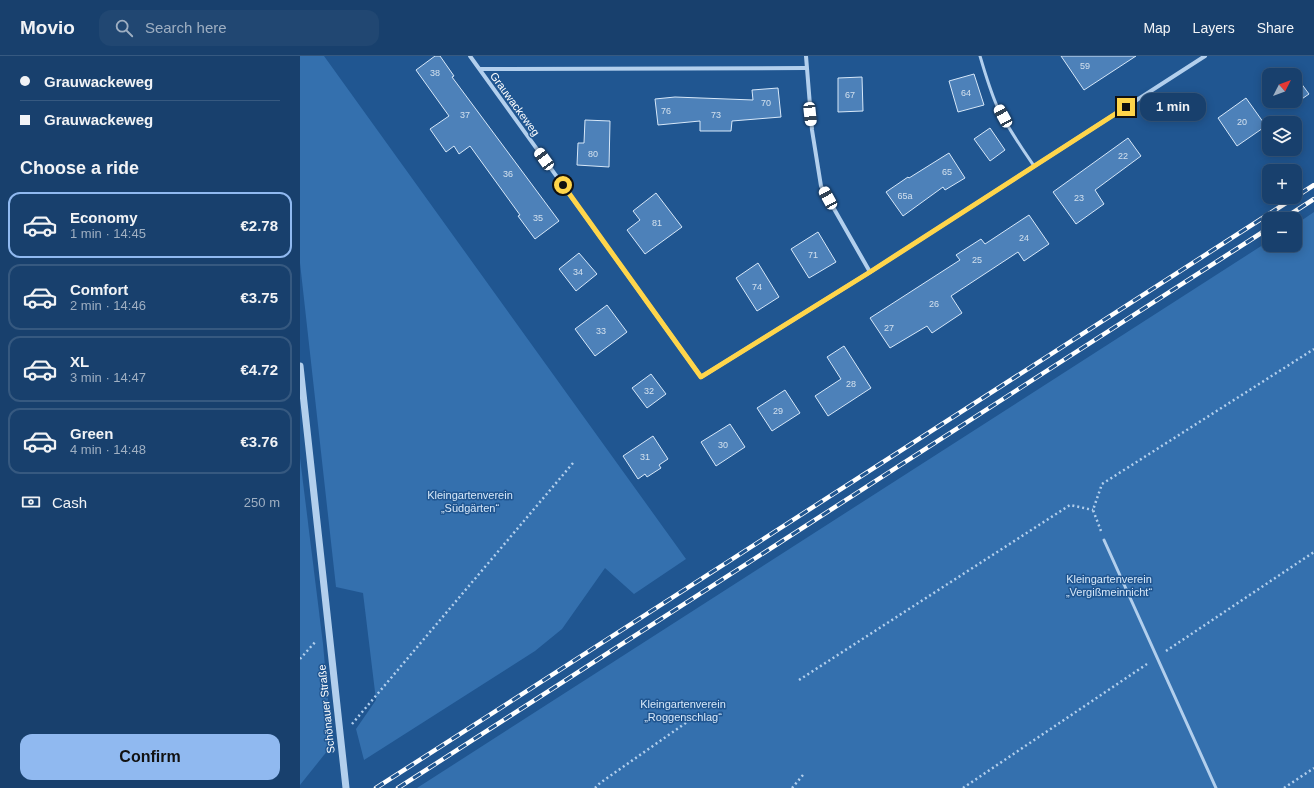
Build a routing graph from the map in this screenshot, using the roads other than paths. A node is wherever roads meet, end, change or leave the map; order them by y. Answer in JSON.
{"nodes":[{"id":1,"x":470,"y":56,"type":"edge"},
{"id":2,"x":806,"y":56,"type":"edge"},
{"id":3,"x":980,"y":56,"type":"edge"},
{"id":4,"x":1205,"y":56,"type":"edge"},
{"id":5,"x":806,"y":68,"type":"junction"},
{"id":6,"x":480,"y":69,"type":"junction"},
{"id":7,"x":1034,"y":166,"type":"junction"},
{"id":8,"x":870,"y":272,"type":"junction"},
{"id":9,"x":300,"y":366,"type":"edge"},
{"id":10,"x":1104,"y":540,"type":"road end"},
{"id":11,"x":346,"y":788,"type":"edge"},
{"id":12,"x":1216,"y":788,"type":"edge"}],
"edges":[{"from":1,"to":6,"type":"street","name":"Grauwackeweg"},
{"from":2,"to":5,"type":"street"},
{"from":3,"to":7,"type":"lane"},
{"from":4,"to":7,"type":"street","name":"Grauwackeweg"},
{"from":5,"to":6,"type":"street","name":"Grauwackeweg"},
{"from":5,"to":8,"type":"street"},
{"from":6,"to":8,"type":"street","name":"Grauwackeweg"},
{"from":7,"to":8,"type":"street","name":"Grauwackeweg"},
{"from":9,"to":11,"type":"street","name":"Schönauer Straße"},
{"from":10,"to":12,"type":"lane"}]}
